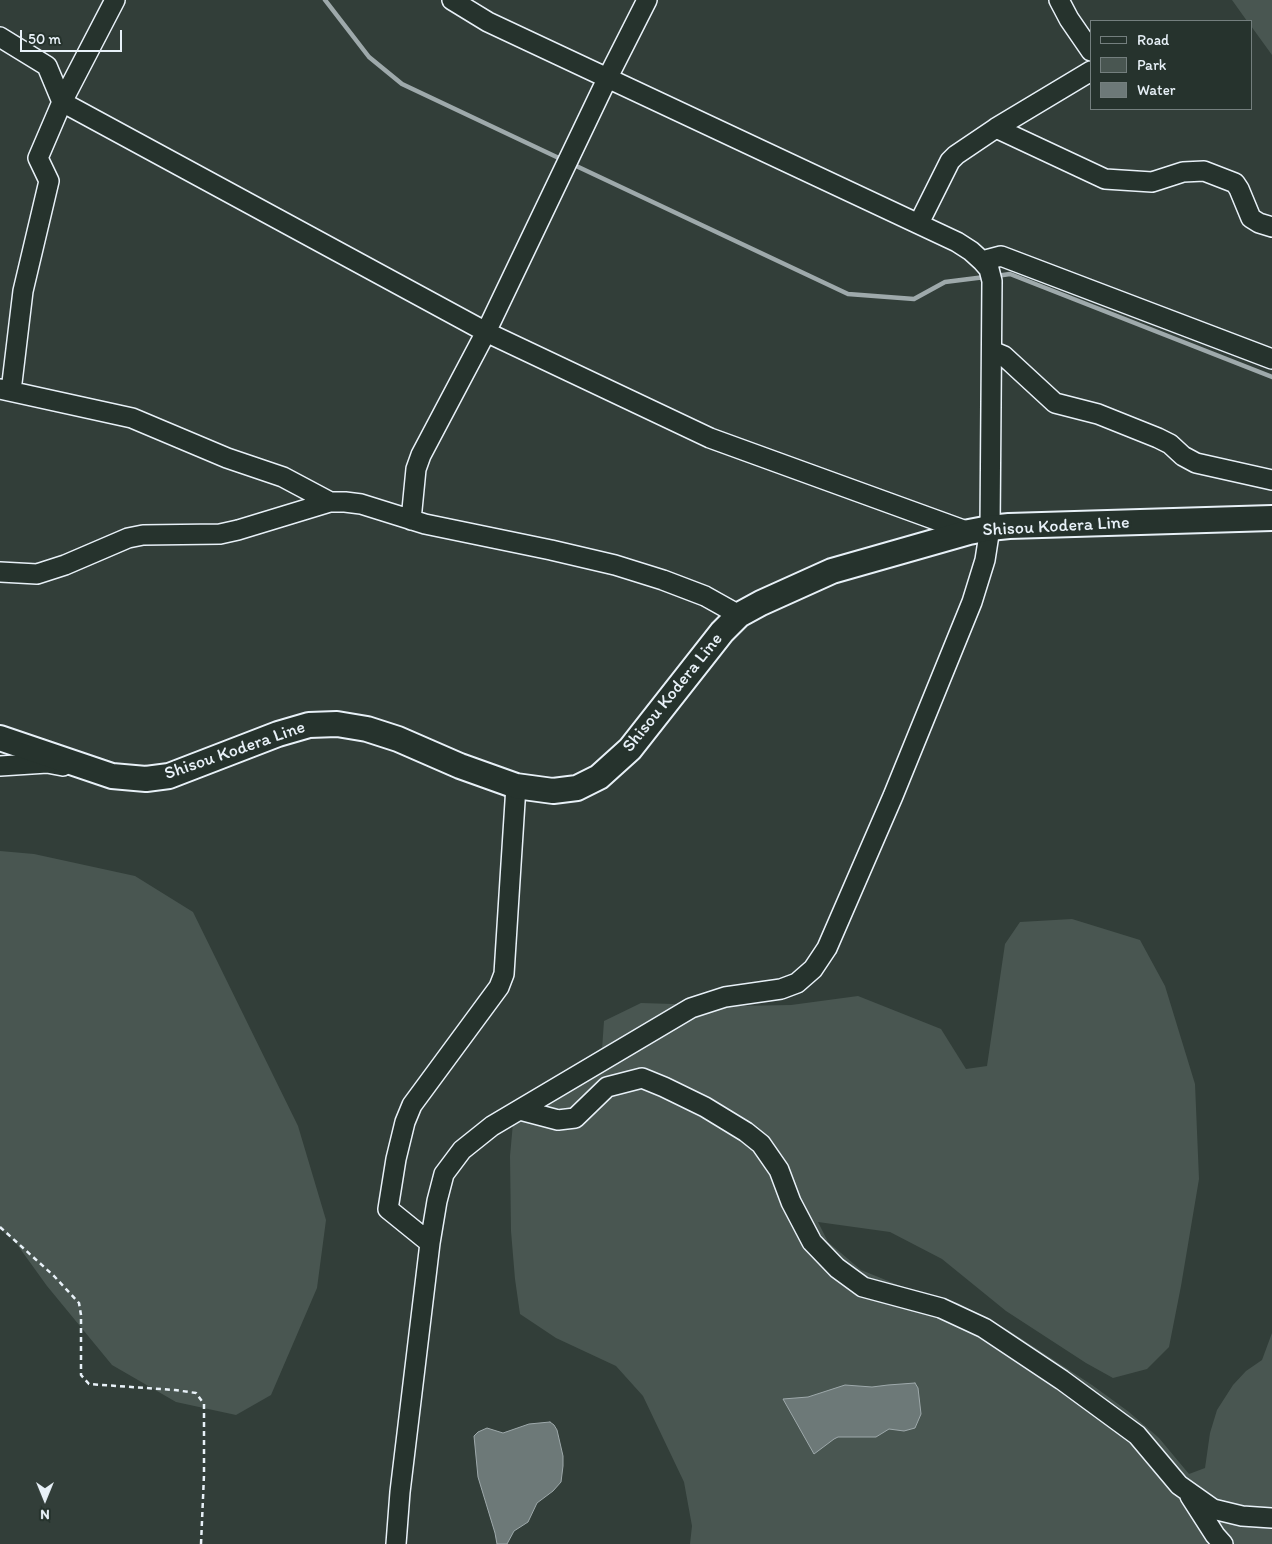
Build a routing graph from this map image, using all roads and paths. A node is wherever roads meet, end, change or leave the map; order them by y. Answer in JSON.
{"nodes":[{"id":1,"x":115,"y":0,"type":"edge"},
{"id":2,"x":452,"y":0,"type":"edge"},
{"id":3,"x":647,"y":0,"type":"edge"},
{"id":4,"x":1060,"y":0,"type":"edge"},
{"id":5,"x":0,"y":37,"type":"edge"},
{"id":6,"x":1090,"y":49,"type":"edge"},
{"id":7,"x":1090,"y":72,"type":"edge"},
{"id":8,"x":607,"y":79,"type":"junction"},
{"id":9,"x":62,"y":102,"type":"junction"},
{"id":10,"x":996,"y":128,"type":"junction"},
{"id":11,"x":919,"y":223,"type":"junction"},
{"id":12,"x":1272,"y":227,"type":"edge"},
{"id":13,"x":988,"y":271,"type":"junction"},
{"id":14,"x":486,"y":332,"type":"junction"},
{"id":15,"x":992,"y":351,"type":"junction"},
{"id":16,"x":1272,"y":360,"type":"edge"},
{"id":17,"x":6,"y":390,"type":"edge"},
{"id":18,"x":1272,"y":480,"type":"edge"},
{"id":19,"x":330,"y":502,"type":"junction"},
{"id":20,"x":1272,"y":518,"type":"edge"},
{"id":21,"x":411,"y":520,"type":"junction"},
{"id":22,"x":979,"y":530,"type":"junction"},
{"id":23,"x":0,"y":572,"type":"edge"},
{"id":24,"x":739,"y":615,"type":"junction"},
{"id":25,"x":0,"y":738,"type":"edge"},
{"id":26,"x":0,"y":766,"type":"edge"},
{"id":27,"x":112,"y":776,"type":"junction"},
{"id":28,"x":516,"y":786,"type":"junction"},
{"id":29,"x":520,"y":1110,"type":"junction"},
{"id":30,"x":0,"y":1227,"type":"edge"},
{"id":31,"x":430,"y":1243,"type":"junction"},
{"id":32,"x":1187,"y":1490,"type":"junction"},
{"id":33,"x":1272,"y":1518,"type":"edge"},
{"id":34,"x":201,"y":1544,"type":"edge"},
{"id":35,"x":396,"y":1544,"type":"edge"},
{"id":36,"x":1223,"y":1544,"type":"edge"}],
"edges":[{"from":1,"to":9,"type":"street"},
{"from":2,"to":8,"type":"street"},
{"from":3,"to":8,"type":"street"},
{"from":4,"to":6,"type":"street"},
{"from":5,"to":9,"type":"street"},
{"from":7,"to":10,"type":"street"},
{"from":8,"to":11,"type":"street"},
{"from":8,"to":14,"type":"street"},
{"from":9,"to":14,"type":"street"},
{"from":9,"to":17,"type":"street"},
{"from":10,"to":11,"type":"street"},
{"from":10,"to":12,"type":"street"},
{"from":11,"to":13,"type":"street"},
{"from":13,"to":15,"type":"street"},
{"from":13,"to":16,"type":"street"},
{"from":14,"to":21,"type":"street"},
{"from":14,"to":22,"type":"street"},
{"from":15,"to":18,"type":"street"},
{"from":15,"to":22,"type":"street"},
{"from":17,"to":19,"type":"street"},
{"from":19,"to":21,"type":"street"},
{"from":19,"to":23,"type":"street"},
{"from":20,"to":22,"type":"main road","name":"Shisou Kodera Line"},
{"from":21,"to":24,"type":"street"},
{"from":22,"to":24,"type":"main road","name":"Shisou Kodera Line"},
{"from":22,"to":29,"type":"street"},
{"from":24,"to":28,"type":"main road","name":"Shisou Kodera Line"},
{"from":25,"to":27,"type":"main road","name":"Shisou Kodera Line"},
{"from":26,"to":27,"type":"street"},
{"from":27,"to":28,"type":"main road","name":"Shisou Kodera Line"},
{"from":28,"to":31,"type":"street"},
{"from":29,"to":31,"type":"street"},
{"from":29,"to":32,"type":"street"},
{"from":30,"to":34,"type":"path"},
{"from":31,"to":35,"type":"street"},
{"from":32,"to":33,"type":"street"},
{"from":32,"to":36,"type":"street"}]}
